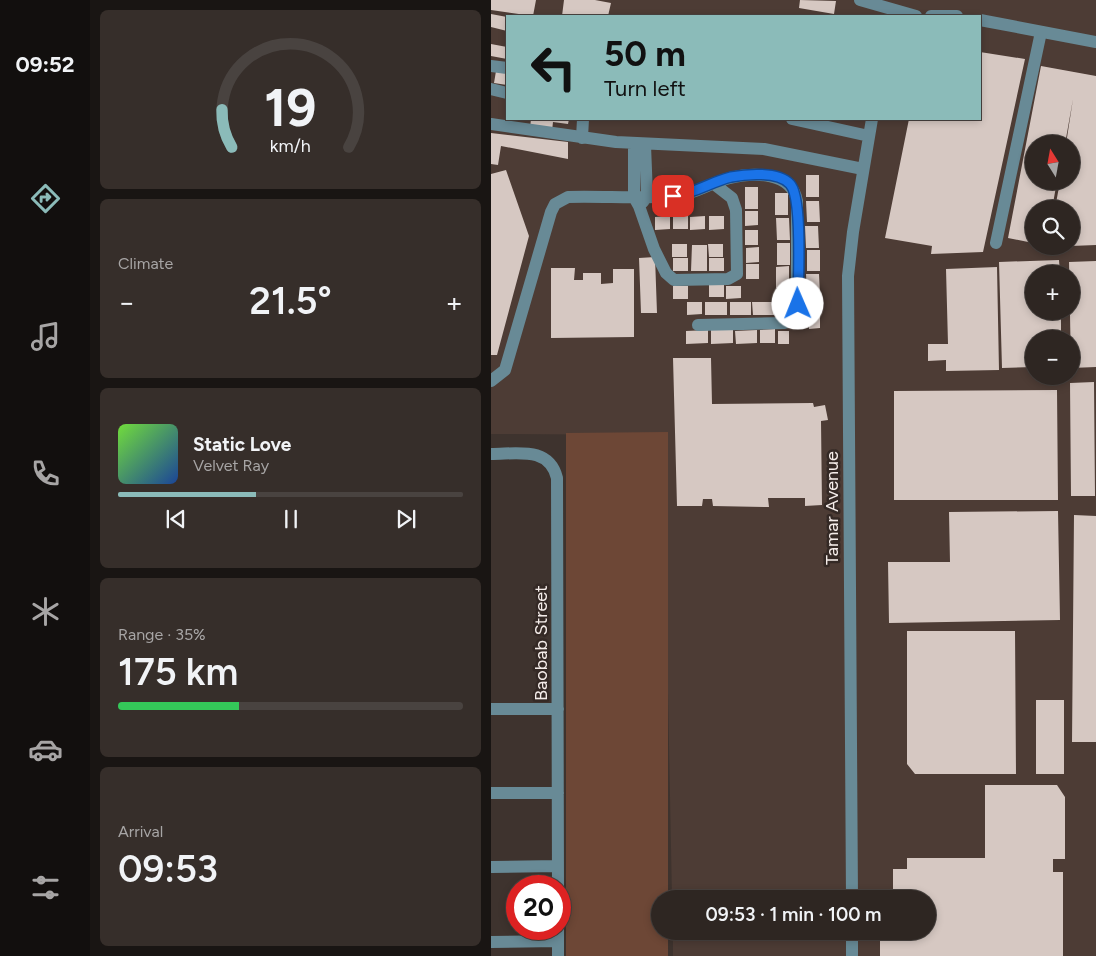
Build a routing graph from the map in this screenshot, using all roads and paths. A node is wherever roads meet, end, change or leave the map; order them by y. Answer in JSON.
{"nodes":[{"id":1,"x":861,"y":0,"type":"edge"},
{"id":2,"x":913,"y":15,"type":"edge"},
{"id":3,"x":981,"y":20,"type":"edge"},
{"id":4,"x":1041,"y":32,"type":"junction"},
{"id":5,"x":1096,"y":42,"type":"edge"},
{"id":6,"x":491,"y":66,"type":"edge"},
{"id":7,"x":506,"y":68,"type":"edge"},
{"id":8,"x":491,"y":89,"type":"edge"},
{"id":9,"x":506,"y":93,"type":"edge"},
{"id":10,"x":583,"y":120,"type":"edge"},
{"id":11,"x":797,"y":120,"type":"edge"},
{"id":12,"x":872,"y":120,"type":"edge"},
{"id":13,"x":491,"y":124,"type":"edge"},
{"id":14,"x":869,"y":136,"type":"junction"},
{"id":15,"x":582,"y":138,"type":"junction"},
{"id":16,"x":640,"y":144,"type":"junction"},
{"id":17,"x":863,"y":169,"type":"junction"},
{"id":18,"x":714,"y":184,"type":"junction"},
{"id":19,"x":640,"y":200,"type":"junction"},
{"id":20,"x":996,"y":243,"type":"dead end"},
{"id":21,"x":698,"y":325,"type":"dead end"},
{"id":22,"x":491,"y":382,"type":"edge"},
{"id":23,"x":491,"y":454,"type":"edge"},
{"id":24,"x":491,"y":709,"type":"edge"},
{"id":25,"x":558,"y":709,"type":"junction"},
{"id":26,"x":491,"y":793,"type":"edge"},
{"id":27,"x":558,"y":793,"type":"junction"},
{"id":28,"x":558,"y":866,"type":"junction"},
{"id":29,"x":491,"y":867,"type":"edge"},
{"id":30,"x":558,"y":875,"type":"edge"},
{"id":31,"x":852,"y":890,"type":"edge"},
{"id":32,"x":510,"y":940,"type":"edge"},
{"id":33,"x":558,"y":940,"type":"edge"},
{"id":34,"x":852,"y":940,"type":"edge"},
{"id":35,"x":491,"y":942,"type":"edge"},
{"id":36,"x":558,"y":956,"type":"edge"},
{"id":37,"x":852,"y":956,"type":"edge"}],
"edges":[{"from":1,"to":2,"type":"street"},
{"from":3,"to":4,"type":"street"},
{"from":4,"to":5,"type":"street"},
{"from":4,"to":20,"type":"street"},
{"from":6,"to":7,"type":"street"},
{"from":8,"to":9,"type":"street"},
{"from":10,"to":15,"type":"street"},
{"from":11,"to":14,"type":"street"},
{"from":12,"to":14,"type":"street","name":"Tamar Avenue"},
{"from":13,"to":15,"type":"street"},
{"from":14,"to":17,"type":"street","name":"Tamar Avenue"},
{"from":15,"to":16,"type":"street"},
{"from":16,"to":17,"type":"street"},
{"from":16,"to":19,"type":"street"},
{"from":17,"to":31,"type":"street","name":"Tamar Avenue"},
{"from":18,"to":19,"type":"street"},
{"from":18,"to":19,"type":"street"},
{"from":18,"to":21,"type":"street"},
{"from":19,"to":22,"type":"street"},
{"from":23,"to":25,"type":"street","name":"Baobab Street"},
{"from":24,"to":25,"type":"street"},
{"from":25,"to":27,"type":"street","name":"Baobab Street"},
{"from":26,"to":27,"type":"street"},
{"from":27,"to":28,"type":"street","name":"Baobab Street"},
{"from":28,"to":29,"type":"street"},
{"from":28,"to":30,"type":"street","name":"Baobab Street"},
{"from":32,"to":35,"type":"street"},
{"from":33,"to":36,"type":"street"},
{"from":34,"to":37,"type":"street"}]}
